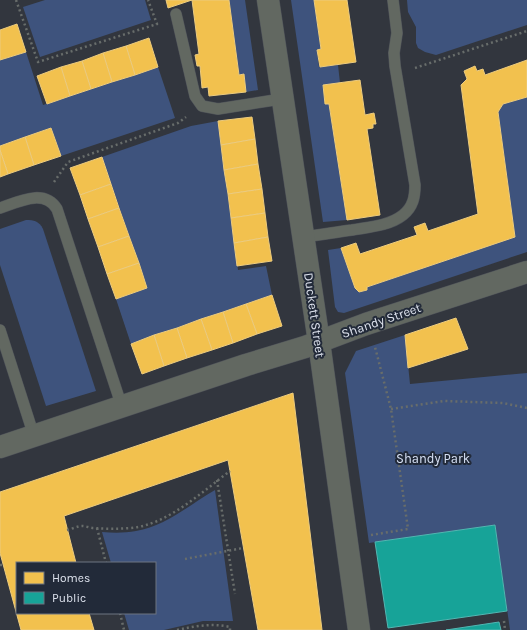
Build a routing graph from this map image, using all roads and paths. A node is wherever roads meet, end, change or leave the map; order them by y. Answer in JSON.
{"nodes":[{"id":1,"x":16,"y":0,"type":"edge"},
{"id":2,"x":148,"y":0,"type":"edge"},
{"id":3,"x":268,"y":0,"type":"edge"},
{"id":4,"x":393,"y":0,"type":"edge"},
{"id":5,"x":176,"y":14,"type":"dead end"},
{"id":6,"x":527,"y":31,"type":"edge"},
{"id":7,"x":396,"y":74,"type":"junction"},
{"id":8,"x":282,"y":99,"type":"junction"},
{"id":9,"x":202,"y":106,"type":"junction"},
{"id":10,"x":52,"y":184,"type":"dead end"},
{"id":11,"x":0,"y":208,"type":"edge"},
{"id":12,"x":303,"y":237,"type":"junction"},
{"id":13,"x":527,"y":272,"type":"edge"},
{"id":14,"x":366,"y":324,"type":"junction"},
{"id":15,"x":0,"y":330,"type":"edge"},
{"id":16,"x":319,"y":342,"type":"junction"},
{"id":17,"x":122,"y":407,"type":"junction"},
{"id":18,"x":527,"y":408,"type":"edge"},
{"id":19,"x":391,"y":409,"type":"junction"},
{"id":20,"x":34,"y":436,"type":"junction"},
{"id":21,"x":0,"y":447,"type":"edge"},
{"id":22,"x":230,"y":470,"type":"dead end"},
{"id":23,"x":218,"y":480,"type":"junction"},
{"id":24,"x":97,"y":528,"type":"junction"},
{"id":25,"x":68,"y":530,"type":"dead end"},
{"id":26,"x":346,"y":538,"type":"junction"},
{"id":27,"x":243,"y":548,"type":"dead end"},
{"id":28,"x":229,"y":551,"type":"junction"},
{"id":29,"x":185,"y":559,"type":"dead end"},
{"id":30,"x":106,"y":562,"type":"edge"},
{"id":31,"x":235,"y":594,"type":"dead end"},
{"id":32,"x":120,"y":614,"type":"edge"},
{"id":33,"x":504,"y":622,"type":"dead end"},
{"id":34,"x":124,"y":630,"type":"edge"},
{"id":35,"x":177,"y":630,"type":"edge"},
{"id":36,"x":230,"y":630,"type":"edge"},
{"id":37,"x":360,"y":630,"type":"edge"},
{"id":38,"x":505,"y":630,"type":"edge"}],
"edges":[{"from":1,"to":2,"type":"path"},
{"from":3,"to":8,"type":"street","name":"Duckett Street"},
{"from":4,"to":7,"type":"lane"},
{"from":5,"to":9,"type":"lane"},
{"from":6,"to":7,"type":"path"},
{"from":7,"to":12,"type":"lane"},
{"from":8,"to":9,"type":"lane"},
{"from":8,"to":12,"type":"street","name":"Duckett Street"},
{"from":9,"to":10,"type":"path"},
{"from":11,"to":17,"type":"lane"},
{"from":12,"to":16,"type":"street","name":"Duckett Street"},
{"from":13,"to":14,"type":"street","name":"Shandy Street"},
{"from":14,"to":16,"type":"street","name":"Shandy Street"},
{"from":14,"to":19,"type":"path"},
{"from":15,"to":20,"type":"lane"},
{"from":16,"to":17,"type":"street","name":"Shandy Street"},
{"from":16,"to":26,"type":"street","name":"Duckett Street"},
{"from":17,"to":20,"type":"street","name":"Shandy Street"},
{"from":18,"to":19,"type":"path"},
{"from":19,"to":26,"type":"path"},
{"from":20,"to":21,"type":"street","name":"Shandy Street"},
{"from":22,"to":23,"type":"path"},
{"from":23,"to":24,"type":"path"},
{"from":23,"to":28,"type":"path"},
{"from":24,"to":25,"type":"path"},
{"from":24,"to":30,"type":"path"},
{"from":26,"to":37,"type":"street","name":"Duckett Street"},
{"from":27,"to":28,"type":"path"},
{"from":28,"to":29,"type":"path"},
{"from":28,"to":31,"type":"path"},
{"from":32,"to":34,"type":"path"},
{"from":33,"to":38,"type":"path"},
{"from":35,"to":36,"type":"path"}]}
